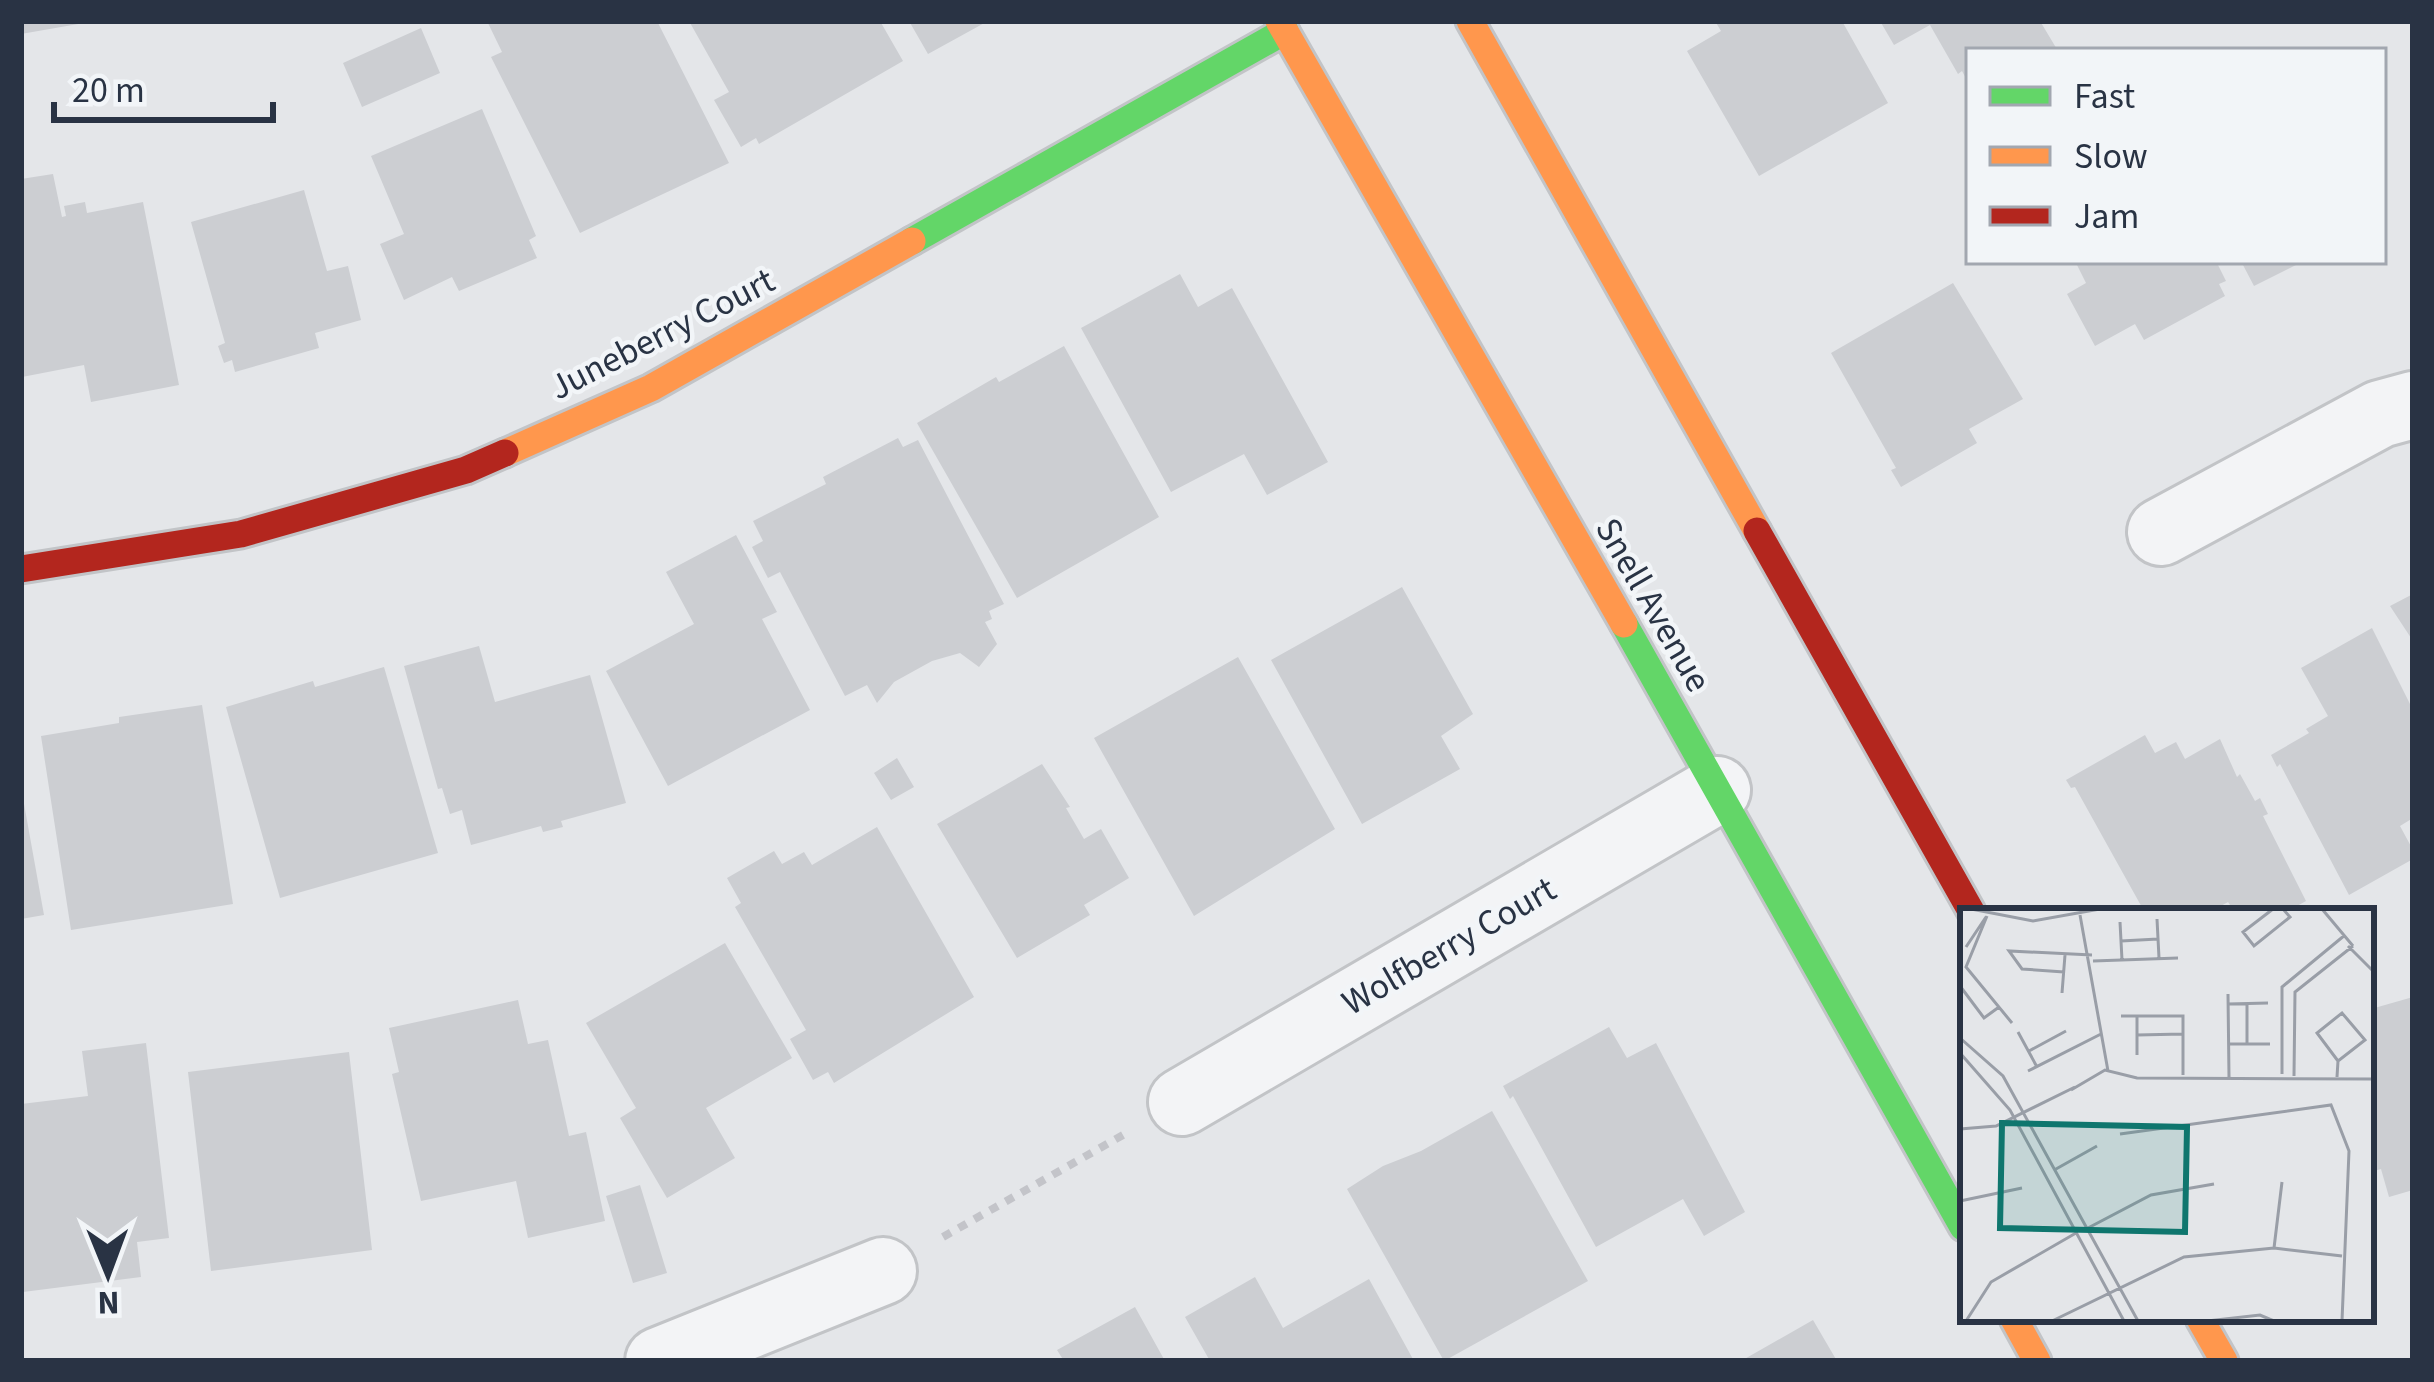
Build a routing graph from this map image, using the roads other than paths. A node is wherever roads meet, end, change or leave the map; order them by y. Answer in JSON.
{"nodes":[{"id":1,"x":1470,"y":21,"type":"edge"},
{"id":2,"x":1282,"y":26,"type":"edge"},
{"id":3,"x":2413,"y":405,"type":"edge"},
{"id":4,"x":2161,"y":532,"type":"dead end"},
{"id":5,"x":21,"y":569,"type":"edge"},
{"id":6,"x":1717,"y":790,"type":"junction"},
{"id":7,"x":1969,"y":908,"type":"edge"},
{"id":8,"x":1182,"y":1102,"type":"road end"},
{"id":9,"x":1960,"y":1221,"type":"edge"},
{"id":10,"x":883,"y":1270,"type":"road end"},
{"id":11,"x":2016,"y":1322,"type":"edge"},
{"id":12,"x":2202,"y":1322,"type":"edge"},
{"id":13,"x":658,"y":1361,"type":"edge"},
{"id":14,"x":2037,"y":1361,"type":"edge"},
{"id":15,"x":2224,"y":1361,"type":"edge"}],
"edges":[{"from":1,"to":7,"type":"main road"},
{"from":2,"to":5,"type":"main road","name":"Juneberry Court"},
{"from":2,"to":6,"type":"main road","name":"Snell Avenue"},
{"from":3,"to":4,"type":"street"},
{"from":6,"to":8,"type":"street","name":"Wolfberry Court"},
{"from":6,"to":9,"type":"main road","name":"Snell Avenue"},
{"from":10,"to":13,"type":"street"},
{"from":11,"to":14,"type":"main road"},
{"from":12,"to":15,"type":"main road"}]}
